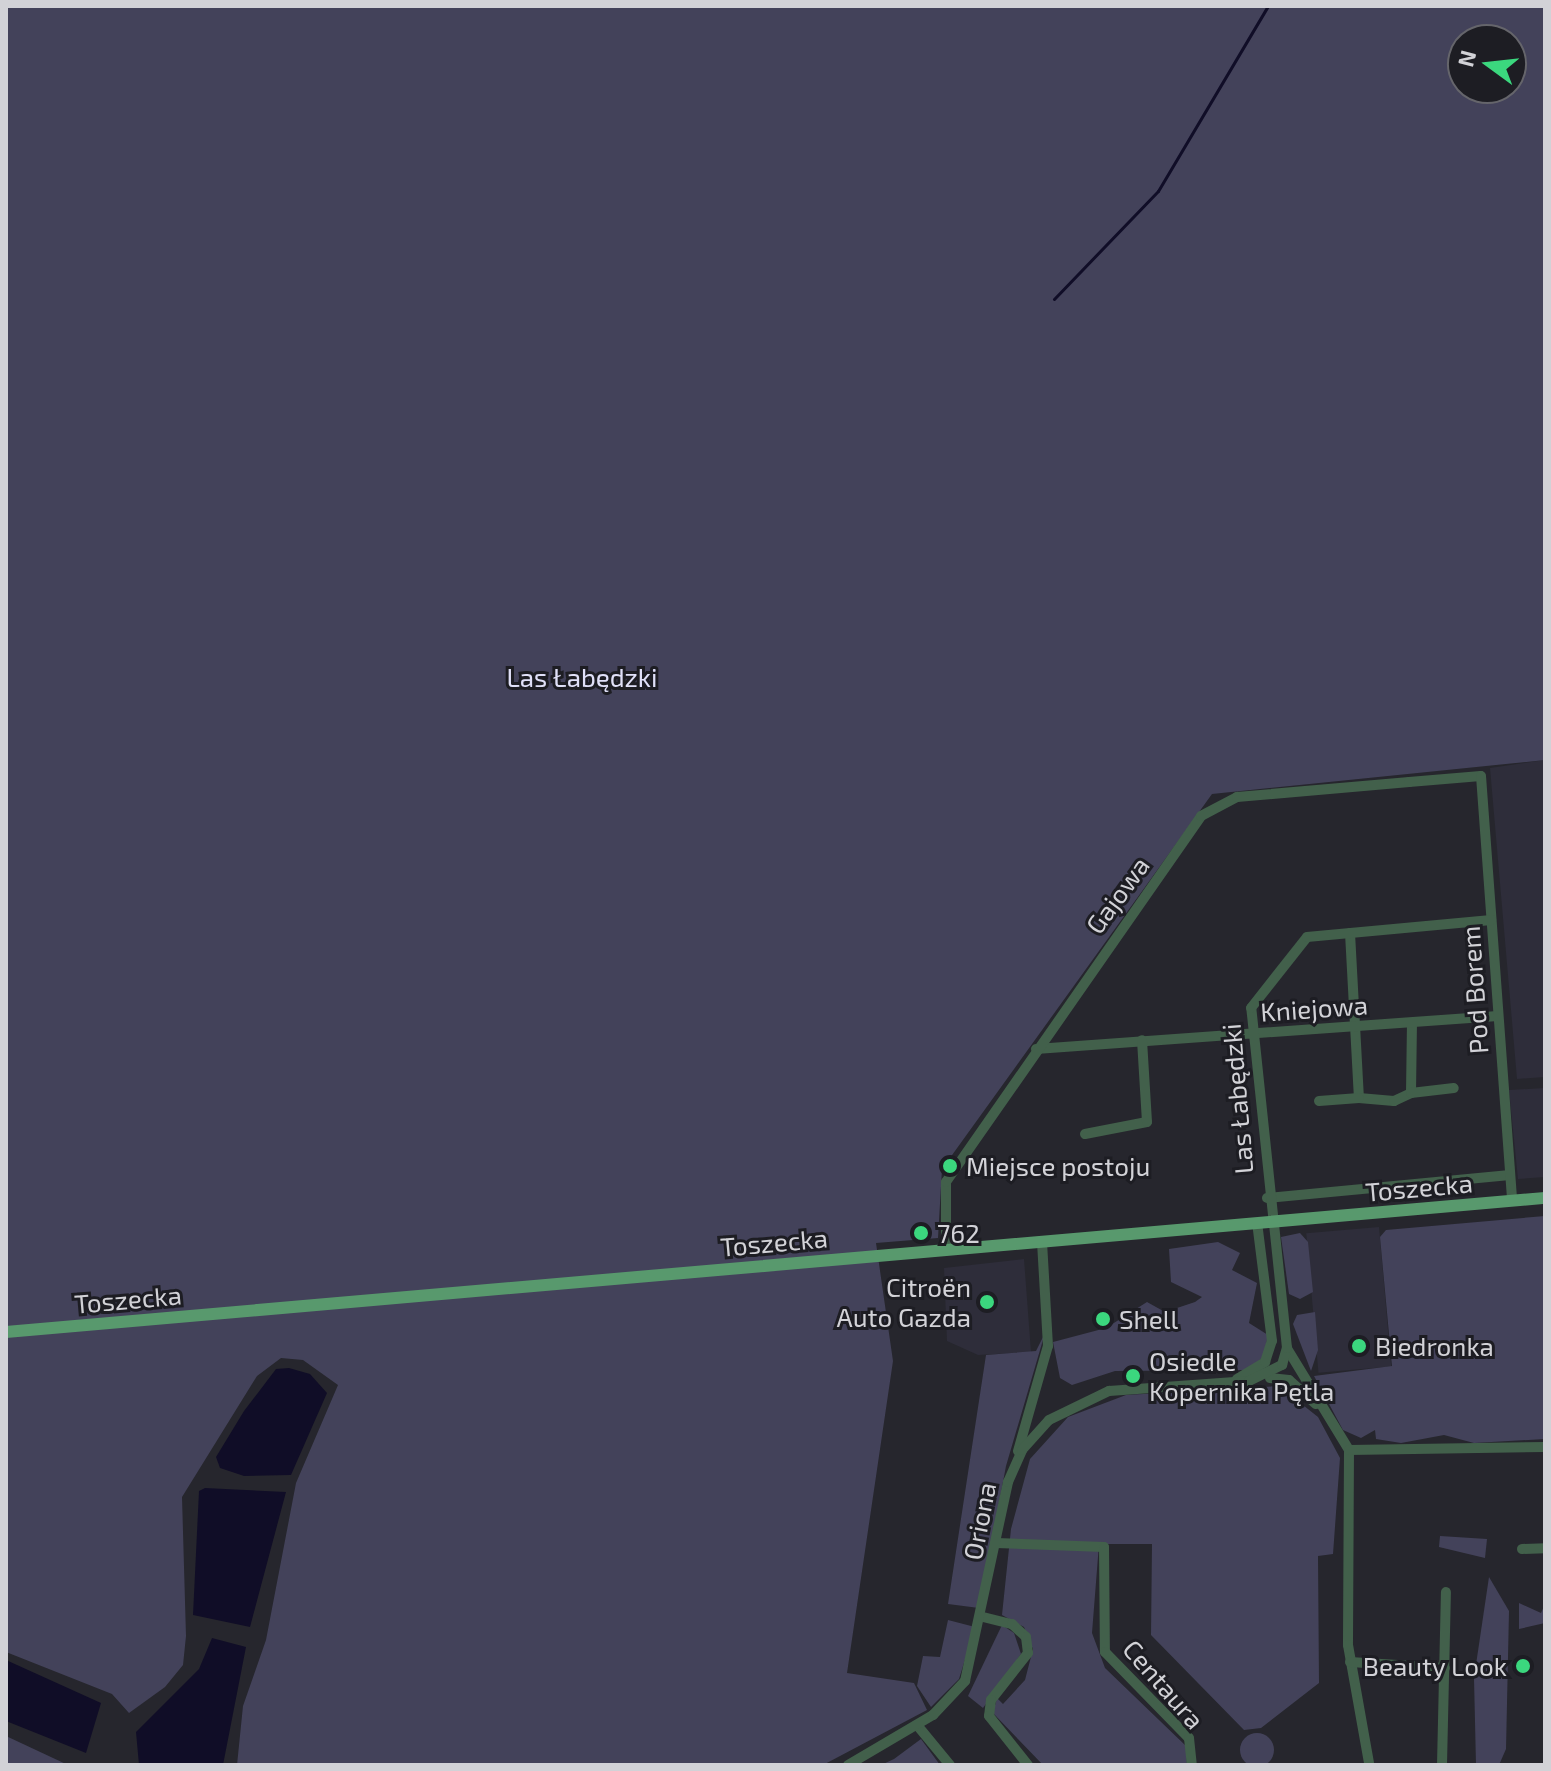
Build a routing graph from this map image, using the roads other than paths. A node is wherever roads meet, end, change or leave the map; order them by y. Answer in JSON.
{"nodes":[{"id":1,"x":1481,"y":776,"type":"joint"},
{"id":2,"x":1491,"y":920,"type":"junction"},
{"id":3,"x":1350,"y":933,"type":"junction"},
{"id":4,"x":1498,"y":1016,"type":"junction"},
{"id":5,"x":1412,"y":1024,"type":"junction"},
{"id":6,"x":1359,"y":1028,"type":"junction"},
{"id":7,"x":1253,"y":1034,"type":"junction"},
{"id":8,"x":1142,"y":1040,"type":"junction"},
{"id":9,"x":1036,"y":1049,"type":"junction"},
{"id":10,"x":1454,"y":1088,"type":"dead end"},
{"id":11,"x":1411,"y":1093,"type":"junction"},
{"id":12,"x":1359,"y":1098,"type":"junction"},
{"id":13,"x":1319,"y":1101,"type":"dead end"},
{"id":14,"x":1085,"y":1134,"type":"dead end"},
{"id":15,"x":1510,"y":1175,"type":"junction"},
{"id":16,"x":1267,"y":1198,"type":"junction"},
{"id":17,"x":1545,"y":1198,"type":"edge"},
{"id":18,"x":1512,"y":1201,"type":"junction"},
{"id":19,"x":1264,"y":1222,"type":"junction"},
{"id":20,"x":1042,"y":1242,"type":"junction"},
{"id":21,"x":946,"y":1250,"type":"junction"},
{"id":22,"x":1284,"y":1310,"type":"junction"},
{"id":23,"x":1270,"y":1316,"type":"junction"},
{"id":24,"x":6,"y":1332,"type":"edge"},
{"id":25,"x":1270,"y":1349,"type":"junction"},
{"id":26,"x":1289,"y":1357,"type":"junction"},
{"id":27,"x":1261,"y":1366,"type":"junction"},
{"id":28,"x":1275,"y":1366,"type":"junction"},
{"id":29,"x":1265,"y":1378,"type":"junction"},
{"id":30,"x":1289,"y":1380,"type":"junction"},
{"id":31,"x":1228,"y":1381,"type":"junction"},
{"id":32,"x":1323,"y":1411,"type":"junction"},
{"id":33,"x":1545,"y":1447,"type":"edge"},
{"id":34,"x":1349,"y":1450,"type":"junction"},
{"id":35,"x":1014,"y":1464,"type":"junction"},
{"id":36,"x":996,"y":1543,"type":"junction"},
{"id":37,"x":1545,"y":1548,"type":"edge"},
{"id":38,"x":1522,"y":1549,"type":"dead end"},
{"id":39,"x":1446,"y":1592,"type":"dead end"},
{"id":40,"x":983,"y":1617,"type":"junction"},
{"id":41,"x":1350,"y":1662,"type":"junction"},
{"id":42,"x":1445,"y":1668,"type":"junction"},
{"id":43,"x":917,"y":1725,"type":"junction"},
{"id":44,"x":1369,"y":1763,"type":"dead end"},
{"id":45,"x":848,"y":1765,"type":"edge"},
{"id":46,"x":950,"y":1765,"type":"edge"},
{"id":47,"x":1028,"y":1765,"type":"edge"},
{"id":48,"x":1192,"y":1765,"type":"edge"},
{"id":49,"x":1442,"y":1765,"type":"edge"}],
"edges":[{"from":1,"to":2,"type":"street","name":"Pod Borem"},
{"from":1,"to":9,"type":"street","name":"Gajowa"},
{"from":2,"to":3,"type":"street","name":"Las Łabędzki"},
{"from":2,"to":4,"type":"street","name":"Pod Borem"},
{"from":3,"to":6,"type":"street"},
{"from":3,"to":7,"type":"street","name":"Las Łabędzki"},
{"from":4,"to":5,"type":"street","name":"Kniejowa"},
{"from":4,"to":15,"type":"street","name":"Pod Borem"},
{"from":5,"to":6,"type":"street","name":"Kniejowa"},
{"from":5,"to":11,"type":"street"},
{"from":6,"to":7,"type":"street","name":"Kniejowa"},
{"from":6,"to":12,"type":"street"},
{"from":7,"to":8,"type":"street","name":"Kniejowa"},
{"from":7,"to":16,"type":"street","name":"Las Łabędzki"},
{"from":8,"to":9,"type":"street","name":"Kniejowa"},
{"from":8,"to":14,"type":"street"},
{"from":9,"to":21,"type":"street","name":"Gajowa"},
{"from":10,"to":11,"type":"street"},
{"from":11,"to":12,"type":"street"},
{"from":12,"to":13,"type":"street"},
{"from":15,"to":16,"type":"street","name":"Toszecka"},
{"from":15,"to":18,"type":"street","name":"Pod Borem"},
{"from":16,"to":19,"type":"street","name":"Las Łabędzki"},
{"from":17,"to":18,"type":"main road","name":"Toszecka"},
{"from":18,"to":19,"type":"main road","name":"Toszecka"},
{"from":19,"to":20,"type":"main road","name":"Toszecka"},
{"from":19,"to":22,"type":"street"},
{"from":19,"to":23,"type":"street"},
{"from":20,"to":21,"type":"main road","name":"Toszecka"},
{"from":20,"to":35,"type":"street"},
{"from":21,"to":24,"type":"main road","name":"Toszecka"},
{"from":22,"to":23,"type":"street"},
{"from":22,"to":26,"type":"street"},
{"from":23,"to":25,"type":"street"},
{"from":25,"to":27,"type":"street"},
{"from":25,"to":28,"type":"street"},
{"from":26,"to":28,"type":"street","name":"Oriona"},
{"from":26,"to":32,"type":"street"},
{"from":27,"to":28,"type":"street","name":"Oriona"},
{"from":27,"to":31,"type":"street","name":"Oriona"},
{"from":28,"to":29,"type":"street","name":"Oriona"},
{"from":28,"to":30,"type":"street"},
{"from":29,"to":30,"type":"street"},
{"from":29,"to":31,"type":"street","name":"Oriona"},
{"from":30,"to":32,"type":"street"},
{"from":31,"to":35,"type":"street","name":"Oriona"},
{"from":32,"to":34,"type":"street"},
{"from":33,"to":34,"type":"street"},
{"from":34,"to":41,"type":"street"},
{"from":35,"to":36,"type":"street","name":"Oriona"},
{"from":36,"to":40,"type":"street","name":"Oriona"},
{"from":36,"to":48,"type":"street","name":"Centaura"},
{"from":37,"to":38,"type":"street"},
{"from":39,"to":42,"type":"street"},
{"from":40,"to":43,"type":"street","name":"Oriona"},
{"from":40,"to":47,"type":"street"},
{"from":41,"to":42,"type":"street"},
{"from":41,"to":44,"type":"street"},
{"from":42,"to":49,"type":"street"},
{"from":43,"to":45,"type":"street","name":"Oriona"},
{"from":43,"to":46,"type":"street"}]}
